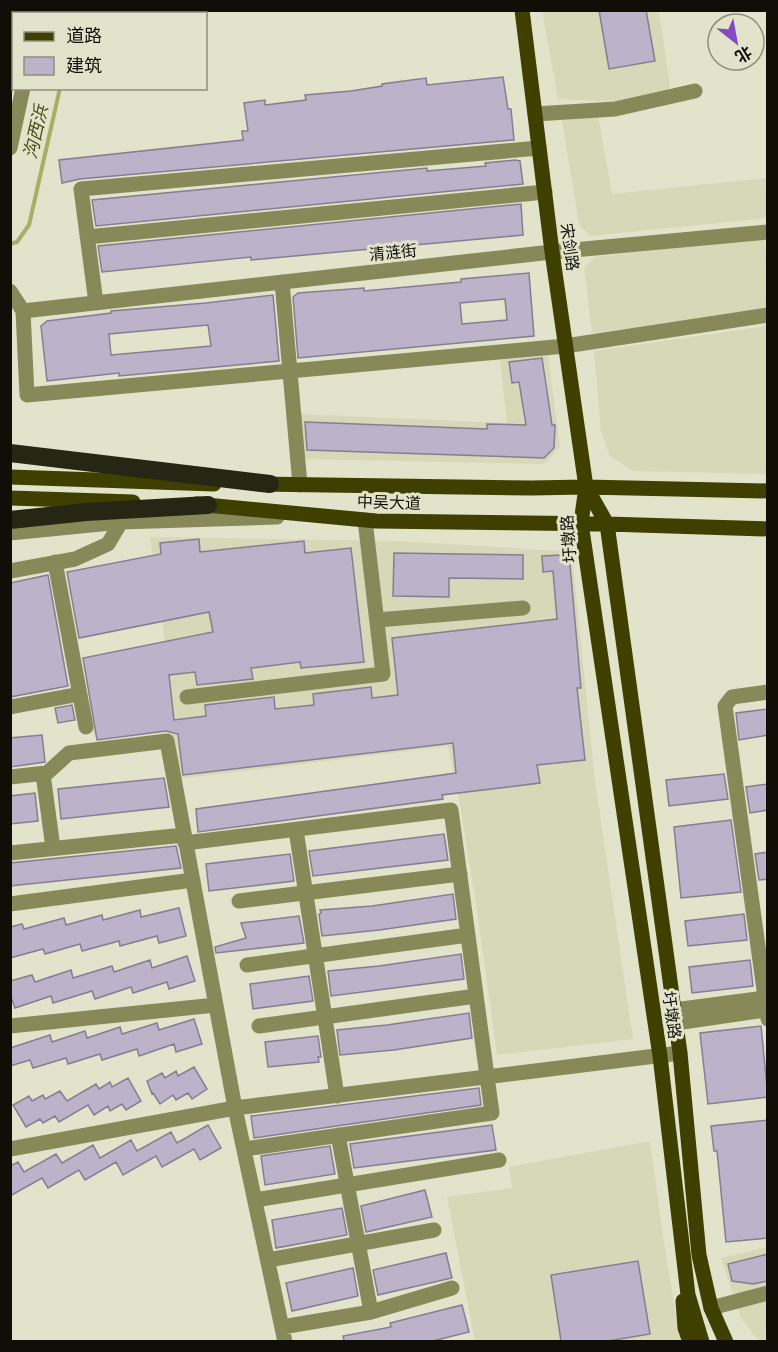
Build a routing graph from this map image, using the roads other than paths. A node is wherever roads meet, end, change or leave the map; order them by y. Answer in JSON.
{"nodes":[{"id":1,"x":522,"y":10,"type":"edge"},
{"id":2,"x":23,"y":90,"type":"edge"},
{"id":3,"x":695,"y":91,"type":"dead end"},
{"id":4,"x":534,"y":114,"type":"junction"},
{"id":5,"x":10,"y":148,"type":"edge"},
{"id":6,"x":539,"y":148,"type":"junction"},
{"id":7,"x":545,"y":192,"type":"junction"},
{"id":8,"x":768,"y":232,"type":"edge"},
{"id":9,"x":87,"y":237,"type":"junction"},
{"id":10,"x":552,"y":252,"type":"junction"},
{"id":11,"x":282,"y":282,"type":"junction"},
{"id":12,"x":10,"y":291,"type":"edge"},
{"id":13,"x":96,"y":303,"type":"junction"},
{"id":14,"x":23,"y":311,"type":"junction"},
{"id":15,"x":768,"y":315,"type":"edge"},
{"id":16,"x":566,"y":346,"type":"junction"},
{"id":17,"x":290,"y":371,"type":"junction"},
{"id":18,"x":10,"y":453,"type":"edge"},
{"id":19,"x":10,"y":477,"type":"edge"},
{"id":20,"x":270,"y":484,"type":"junction"},
{"id":21,"x":300,"y":485,"type":"junction"},
{"id":22,"x":585,"y":487,"type":"junction"},
{"id":23,"x":768,"y":491,"type":"edge"},
{"id":24,"x":10,"y":498,"type":"edge"},
{"id":25,"x":208,"y":505,"type":"junction"},
{"id":26,"x":311,"y":515,"type":"junction"},
{"id":27,"x":10,"y":520,"type":"edge"},
{"id":28,"x":365,"y":520,"type":"junction"},
{"id":29,"x":121,"y":522,"type":"junction"},
{"id":30,"x":581,"y":523,"type":"junction"},
{"id":31,"x":607,"y":524,"type":"junction"},
{"id":32,"x":768,"y":529,"type":"edge"},
{"id":33,"x":10,"y":533,"type":"edge"},
{"id":34,"x":56,"y":562,"type":"junction"},
{"id":35,"x":10,"y":571,"type":"edge"},
{"id":36,"x":523,"y":608,"type":"dead end"},
{"id":37,"x":377,"y":620,"type":"junction"},
{"id":38,"x":768,"y":692,"type":"edge"},
{"id":39,"x":80,"y":694,"type":"junction"},
{"id":40,"x":187,"y":698,"type":"dead end"},
{"id":41,"x":10,"y":707,"type":"edge"},
{"id":42,"x":86,"y":727,"type":"dead end"},
{"id":43,"x":43,"y":774,"type":"junction"},
{"id":44,"x":10,"y":777,"type":"edge"},
{"id":45,"x":296,"y":830,"type":"junction"},
{"id":46,"x":185,"y":838,"type":"junction"},
{"id":47,"x":53,"y":848,"type":"junction"},
{"id":48,"x":10,"y":853,"type":"edge"},
{"id":49,"x":460,"y":874,"type":"junction"},
{"id":50,"x":193,"y":880,"type":"junction"},
{"id":51,"x":306,"y":892,"type":"junction"},
{"id":52,"x":239,"y":900,"type":"dead end"},
{"id":53,"x":10,"y":904,"type":"edge"},
{"id":54,"x":468,"y":935,"type":"junction"},
{"id":55,"x":315,"y":955,"type":"junction"},
{"id":56,"x":247,"y":965,"type":"dead end"},
{"id":57,"x":476,"y":996,"type":"junction"},
{"id":58,"x":216,"y":1005,"type":"junction"},
{"id":59,"x":766,"y":1009,"type":"edge"},
{"id":60,"x":325,"y":1017,"type":"junction"},
{"id":61,"x":675,"y":1017,"type":"junction"},
{"id":62,"x":10,"y":1026,"type":"edge"},
{"id":63,"x":259,"y":1026,"type":"dead end"},
{"id":64,"x":680,"y":1053,"type":"junction"},
{"id":65,"x":660,"y":1056,"type":"junction"},
{"id":66,"x":487,"y":1077,"type":"junction"},
{"id":67,"x":337,"y":1096,"type":"junction"},
{"id":68,"x":235,"y":1108,"type":"junction"},
{"id":69,"x":338,"y":1135,"type":"junction"},
{"id":70,"x":10,"y":1149,"type":"edge"},
{"id":71,"x":244,"y":1149,"type":"junction"},
{"id":72,"x":499,"y":1160,"type":"dead end"},
{"id":73,"x":348,"y":1185,"type":"junction"},
{"id":74,"x":255,"y":1200,"type":"junction"},
{"id":75,"x":434,"y":1230,"type":"dead end"},
{"id":76,"x":358,"y":1244,"type":"junction"},
{"id":77,"x":685,"y":1253,"type":"junction"},
{"id":78,"x":268,"y":1260,"type":"junction"},
{"id":79,"x":452,"y":1288,"type":"dead end"},
{"id":80,"x":768,"y":1293,"type":"edge"},
{"id":81,"x":711,"y":1308,"type":"junction"},
{"id":82,"x":371,"y":1312,"type":"junction"},
{"id":83,"x":284,"y":1334,"type":"edge"},
{"id":84,"x":690,"y":1341,"type":"edge"},
{"id":85,"x":702,"y":1341,"type":"edge"},
{"id":86,"x":726,"y":1341,"type":"edge"}],
"edges":[{"from":1,"to":4,"type":"main road","name":"宋剑路"},
{"from":2,"to":5,"type":"street"},
{"from":3,"to":4,"type":"street"},
{"from":4,"to":6,"type":"main road","name":"宋剑路"},
{"from":6,"to":7,"type":"main road","name":"宋剑路"},
{"from":6,"to":9,"type":"street"},
{"from":7,"to":9,"type":"street"},
{"from":7,"to":10,"type":"main road","name":"宋剑路"},
{"from":8,"to":10,"type":"street","name":"清涟街"},
{"from":9,"to":13,"type":"street"},
{"from":10,"to":11,"type":"street","name":"清涟街"},
{"from":10,"to":16,"type":"main road","name":"宋剑路"},
{"from":11,"to":13,"type":"street","name":"清涟街"},
{"from":11,"to":17,"type":"street"},
{"from":12,"to":14,"type":"street"},
{"from":13,"to":14,"type":"street","name":"清涟街"},
{"from":14,"to":17,"type":"street"},
{"from":15,"to":16,"type":"street"},
{"from":16,"to":17,"type":"street"},
{"from":16,"to":22,"type":"main road","name":"宋剑路"},
{"from":17,"to":21,"type":"street"},
{"from":18,"to":20,"type":"highway"},
{"from":19,"to":20,"type":"main road","name":"中吴大道"},
{"from":20,"to":21,"type":"main road","name":"中吴大道"},
{"from":21,"to":22,"type":"main road","name":"中吴大道"},
{"from":22,"to":23,"type":"main road","name":"中吴大道"},
{"from":22,"to":30,"type":"main road","name":"圩墩路"},
{"from":22,"to":31,"type":"main road","name":"圩墩路"},
{"from":24,"to":25,"type":"main road","name":"中吴大道"},
{"from":25,"to":26,"type":"main road","name":"中吴大道"},
{"from":25,"to":27,"type":"highway"},
{"from":26,"to":28,"type":"main road","name":"中吴大道"},
{"from":26,"to":29,"type":"street"},
{"from":28,"to":30,"type":"main road","name":"中吴大道"},
{"from":28,"to":37,"type":"street"},
{"from":29,"to":33,"type":"street"},
{"from":29,"to":34,"type":"street"},
{"from":30,"to":31,"type":"main road","name":"中吴大道"},
{"from":30,"to":65,"type":"main road","name":"圩墩路"},
{"from":31,"to":32,"type":"main road","name":"中吴大道"},
{"from":31,"to":61,"type":"main road","name":"圩墩路"},
{"from":34,"to":35,"type":"street"},
{"from":34,"to":39,"type":"street"},
{"from":36,"to":37,"type":"street"},
{"from":37,"to":40,"type":"street"},
{"from":38,"to":59,"type":"street"},
{"from":39,"to":41,"type":"street"},
{"from":39,"to":42,"type":"street"},
{"from":43,"to":44,"type":"street"},
{"from":43,"to":46,"type":"street"},
{"from":43,"to":47,"type":"street"},
{"from":45,"to":46,"type":"street"},
{"from":45,"to":49,"type":"street"},
{"from":45,"to":51,"type":"street"},
{"from":46,"to":47,"type":"street"},
{"from":46,"to":50,"type":"street"},
{"from":47,"to":48,"type":"street"},
{"from":49,"to":51,"type":"street"},
{"from":49,"to":54,"type":"street"},
{"from":50,"to":53,"type":"street"},
{"from":50,"to":58,"type":"street"},
{"from":51,"to":52,"type":"street"},
{"from":51,"to":55,"type":"street"},
{"from":54,"to":55,"type":"street"},
{"from":54,"to":57,"type":"street"},
{"from":55,"to":56,"type":"street"},
{"from":55,"to":60,"type":"street"},
{"from":57,"to":60,"type":"street"},
{"from":57,"to":66,"type":"street"},
{"from":58,"to":62,"type":"street"},
{"from":58,"to":68,"type":"street"},
{"from":59,"to":61,"type":"street"},
{"from":60,"to":63,"type":"street"},
{"from":60,"to":67,"type":"street"},
{"from":61,"to":64,"type":"main road","name":"圩墩路"},
{"from":64,"to":65,"type":"street"},
{"from":64,"to":81,"type":"main road","name":"圩墩路"},
{"from":65,"to":66,"type":"street"},
{"from":65,"to":77,"type":"main road","name":"圩墩路"},
{"from":66,"to":67,"type":"street"},
{"from":66,"to":69,"type":"street"},
{"from":67,"to":68,"type":"street"},
{"from":68,"to":70,"type":"street"},
{"from":68,"to":71,"type":"street"},
{"from":69,"to":71,"type":"street"},
{"from":69,"to":73,"type":"street"},
{"from":71,"to":74,"type":"street"},
{"from":72,"to":73,"type":"street"},
{"from":73,"to":74,"type":"street"},
{"from":73,"to":76,"type":"street"},
{"from":74,"to":78,"type":"street"},
{"from":75,"to":76,"type":"street"},
{"from":76,"to":78,"type":"street"},
{"from":76,"to":82,"type":"street"},
{"from":77,"to":84,"type":"main road"},
{"from":77,"to":85,"type":"main road","name":"圩墩路"},
{"from":78,"to":83,"type":"street"},
{"from":79,"to":82,"type":"street"},
{"from":80,"to":81,"type":"street"},
{"from":81,"to":86,"type":"main road","name":"圩墩路"},
{"from":82,"to":83,"type":"street"}]}
